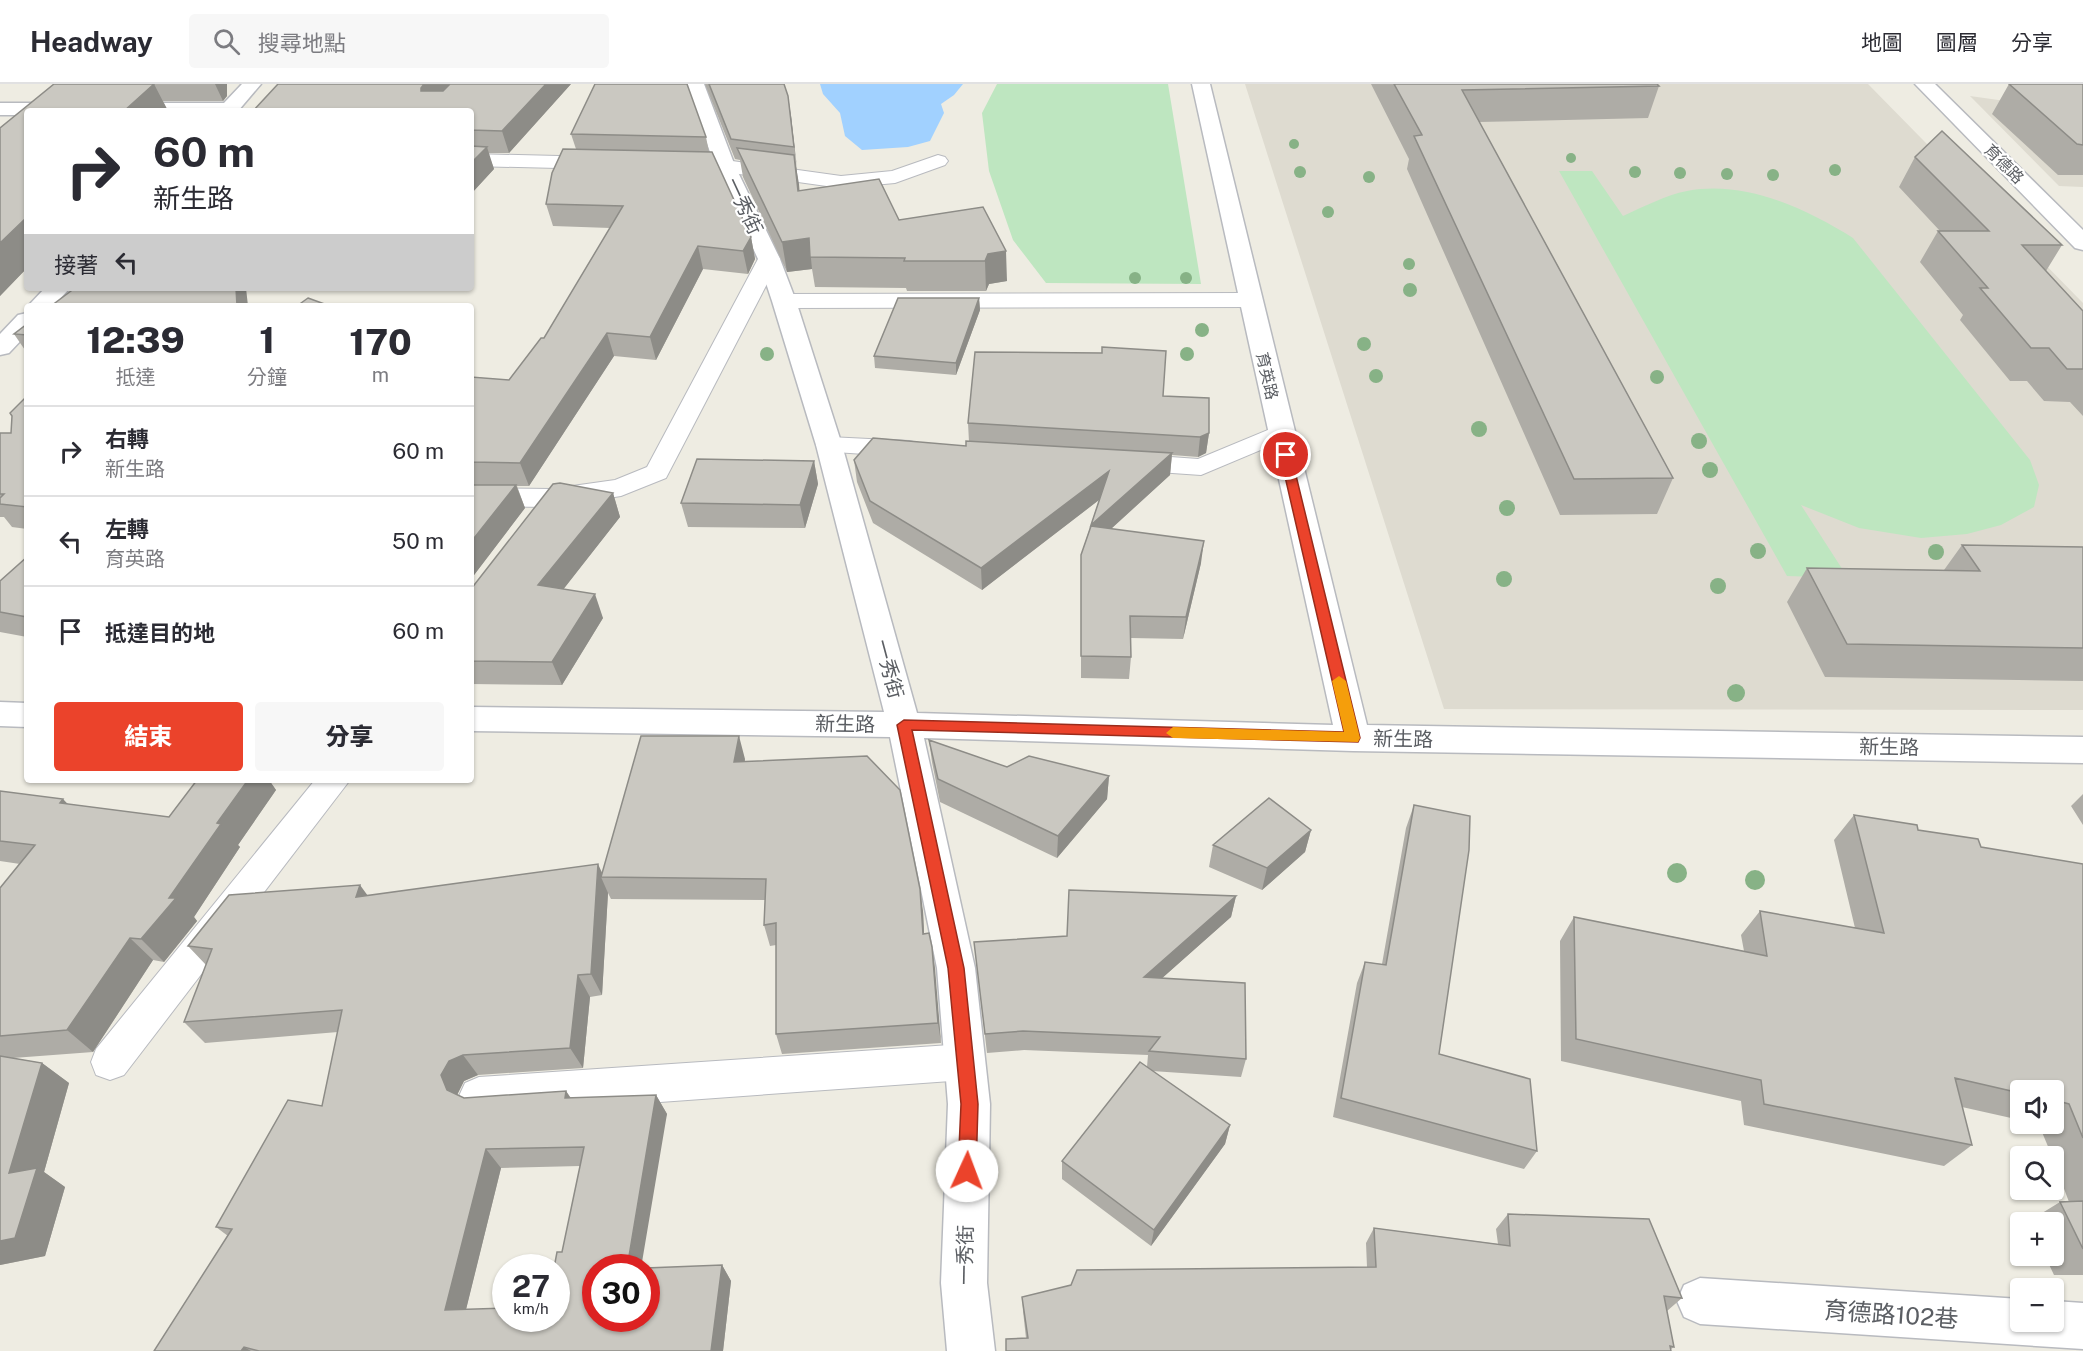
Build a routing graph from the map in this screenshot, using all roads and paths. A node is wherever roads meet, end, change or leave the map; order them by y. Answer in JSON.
{"nodes":[{"id":1,"x":252,"y":84,"type":"edge"},
{"id":2,"x":695,"y":84,"type":"edge"},
{"id":3,"x":1201,"y":84,"type":"edge"},
{"id":4,"x":1924,"y":84,"type":"edge"},
{"id":5,"x":230,"y":108,"type":"edge"},
{"id":6,"x":0,"y":109,"type":"edge"},
{"id":7,"x":24,"y":109,"type":"edge"},
{"id":8,"x":474,"y":160,"type":"edge"},
{"id":9,"x":938,"y":161,"type":"dead end"},
{"id":10,"x":621,"y":164,"type":"edge"},
{"id":11,"x":679,"y":165,"type":"edge"},
{"id":12,"x":725,"y":166,"type":"junction"},
{"id":13,"x":2083,"y":243,"type":"edge"},
{"id":14,"x":769,"y":259,"type":"junction"},
{"id":15,"x":55,"y":291,"type":"edge"},
{"id":16,"x":1250,"y":300,"type":"junction"},
{"id":17,"x":784,"y":301,"type":"junction"},
{"id":18,"x":43,"y":303,"type":"edge"},
{"id":19,"x":24,"y":323,"type":"edge"},
{"id":20,"x":0,"y":348,"type":"edge"},
{"id":21,"x":1280,"y":434,"type":"junction"},
{"id":22,"x":829,"y":445,"type":"junction"},
{"id":23,"x":938,"y":451,"type":"edge"},
{"id":24,"x":1109,"y":461,"type":"edge"},
{"id":25,"x":474,"y":497,"type":"edge"},
{"id":26,"x":551,"y":498,"type":"junction"},
{"id":27,"x":531,"y":524,"type":"edge"},
{"id":28,"x":0,"y":714,"type":"edge"},
{"id":29,"x":24,"y":715,"type":"edge"},
{"id":30,"x":474,"y":719,"type":"edge"},
{"id":31,"x":904,"y":725,"type":"junction"},
{"id":32,"x":1353,"y":738,"type":"junction"},
{"id":33,"x":2083,"y":750,"type":"edge"},
{"id":34,"x":332,"y":783,"type":"edge"},
{"id":35,"x":110,"y":1062,"type":"dead end"},
{"id":36,"x":965,"y":1062,"type":"junction"},
{"id":37,"x":478,"y":1096,"type":"edge"},
{"id":38,"x":1700,"y":1301,"type":"dead end"},
{"id":39,"x":2083,"y":1326,"type":"edge"},
{"id":40,"x":971,"y":1351,"type":"edge"}],
"edges":[{"from":1,"to":5,"type":"street"},
{"from":2,"to":12,"type":"street","name":"一秀街"},
{"from":3,"to":16,"type":"street","name":"育英路"},
{"from":4,"to":13,"type":"street","name":"育德路"},
{"from":6,"to":7,"type":"street"},
{"from":8,"to":10,"type":"lane"},
{"from":9,"to":12,"type":"lane"},
{"from":11,"to":12,"type":"lane"},
{"from":12,"to":14,"type":"street","name":"一秀街"},
{"from":14,"to":17,"type":"street","name":"一秀街"},
{"from":14,"to":26,"type":"lane"},
{"from":15,"to":18,"type":"street"},
{"from":16,"to":17,"type":"lane"},
{"from":16,"to":21,"type":"street","name":"育英路"},
{"from":17,"to":22,"type":"street","name":"一秀街"},
{"from":19,"to":20,"type":"street"},
{"from":21,"to":24,"type":"lane"},
{"from":21,"to":32,"type":"street","name":"育英路"},
{"from":22,"to":23,"type":"lane"},
{"from":22,"to":31,"type":"street","name":"一秀街"},
{"from":25,"to":26,"type":"lane"},
{"from":26,"to":27,"type":"lane"},
{"from":28,"to":29,"type":"street"},
{"from":30,"to":31,"type":"street","name":"新生路"},
{"from":31,"to":32,"type":"street","name":"新生路"},
{"from":31,"to":36,"type":"street","name":"一秀街"},
{"from":32,"to":33,"type":"street","name":"新生路"},
{"from":34,"to":35,"type":"lane"},
{"from":36,"to":37,"type":"lane"},
{"from":36,"to":40,"type":"street","name":"一秀街"},
{"from":38,"to":39,"type":"street","name":"育德路102巷"}]}
